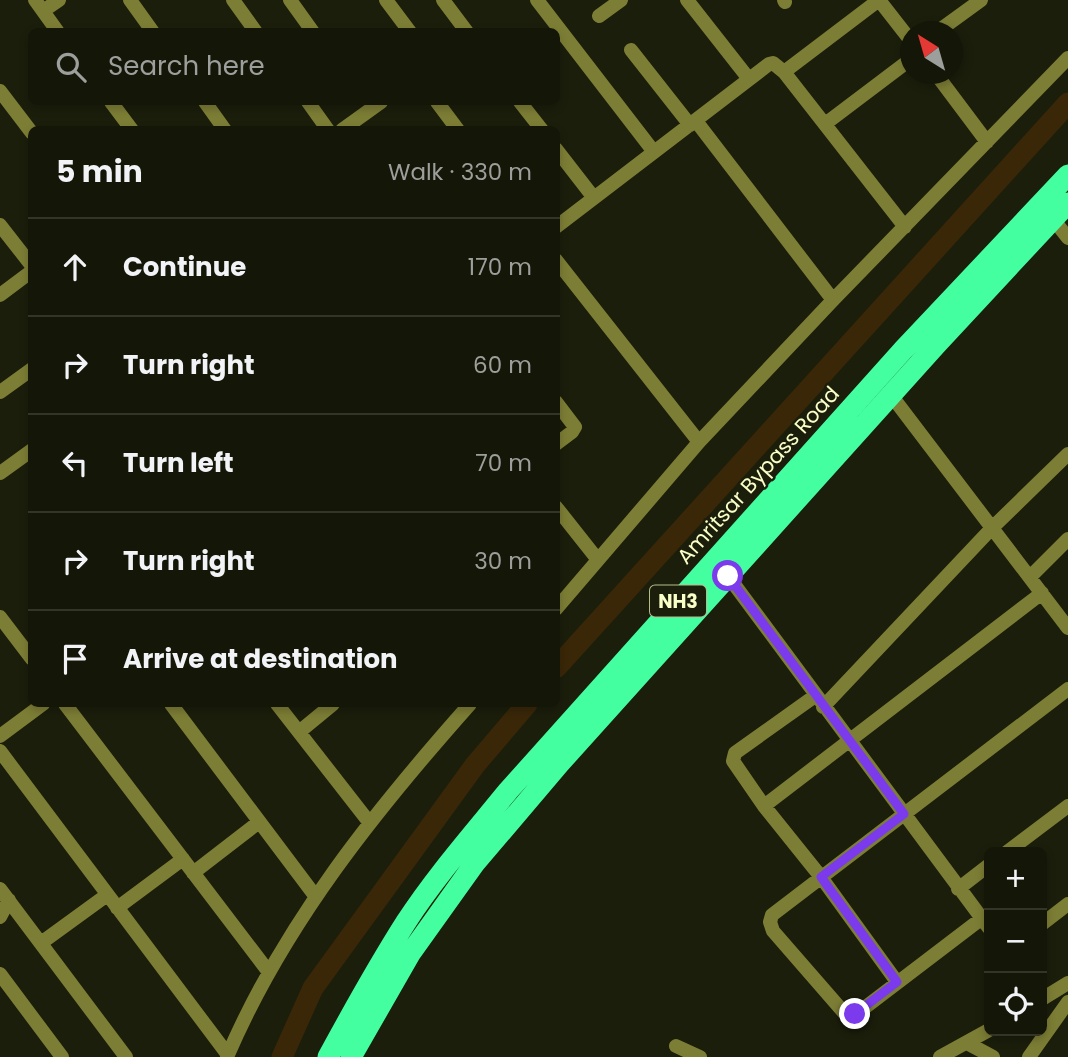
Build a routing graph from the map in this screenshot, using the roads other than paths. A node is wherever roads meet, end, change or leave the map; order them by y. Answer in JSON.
{"nodes":[{"id":1,"x":59,"y":0,"type":"edge"},
{"id":2,"x":130,"y":0,"type":"edge"},
{"id":3,"x":233,"y":0,"type":"edge"},
{"id":4,"x":290,"y":0,"type":"edge"},
{"id":5,"x":386,"y":0,"type":"edge"},
{"id":6,"x":443,"y":0,"type":"edge"},
{"id":7,"x":537,"y":0,"type":"edge"},
{"id":8,"x":621,"y":0,"type":"edge"},
{"id":9,"x":687,"y":0,"type":"edge"},
{"id":10,"x":879,"y":0,"type":"edge"},
{"id":11,"x":981,"y":0,"type":"edge"},
{"id":12,"x":39,"y":6,"type":"edge"},
{"id":13,"x":599,"y":16,"type":"dead end"},
{"id":14,"x":952,"y":21,"type":"edge"},
{"id":15,"x":900,"y":27,"type":"edge"},
{"id":16,"x":55,"y":28,"type":"edge"},
{"id":17,"x":150,"y":28,"type":"edge"},
{"id":18,"x":253,"y":28,"type":"edge"},
{"id":19,"x":310,"y":28,"type":"edge"},
{"id":20,"x":407,"y":28,"type":"edge"},
{"id":21,"x":464,"y":28,"type":"edge"},
{"id":22,"x":559,"y":28,"type":"edge"},
{"id":23,"x":560,"y":30,"type":"edge"},
{"id":24,"x":631,"y":50,"type":"dead end"},
{"id":25,"x":1068,"y":58,"type":"edge"},
{"id":26,"x":900,"y":67,"type":"edge"},
{"id":27,"x":784,"y":72,"type":"junction"},
{"id":28,"x":748,"y":79,"type":"junction"},
{"id":29,"x":944,"y":84,"type":"edge"},
{"id":30,"x":0,"y":91,"type":"edge"},
{"id":31,"x":113,"y":105,"type":"edge"},
{"id":32,"x":207,"y":105,"type":"edge"},
{"id":33,"x":310,"y":105,"type":"edge"},
{"id":34,"x":372,"y":105,"type":"edge"},
{"id":35,"x":439,"y":105,"type":"edge"},
{"id":36,"x":522,"y":105,"type":"edge"},
{"id":37,"x":693,"y":123,"type":"junction"},
{"id":38,"x":825,"y":124,"type":"junction"},
{"id":39,"x":129,"y":126,"type":"edge"},
{"id":40,"x":222,"y":126,"type":"edge"},
{"id":41,"x":325,"y":126,"type":"edge"},
{"id":42,"x":349,"y":126,"type":"edge"},
{"id":43,"x":455,"y":126,"type":"edge"},
{"id":44,"x":539,"y":126,"type":"edge"},
{"id":45,"x":28,"y":128,"type":"edge"},
{"id":46,"x":988,"y":142,"type":"junction"},
{"id":47,"x":654,"y":152,"type":"junction"},
{"id":48,"x":560,"y":154,"type":"edge"},
{"id":49,"x":1068,"y":175,"type":"edge"},
{"id":50,"x":594,"y":198,"type":"junction"},
{"id":51,"x":1068,"y":203,"type":"edge"},
{"id":52,"x":1053,"y":219,"type":"junction"},
{"id":53,"x":560,"y":224,"type":"edge"},
{"id":54,"x":0,"y":225,"type":"edge"},
{"id":55,"x":905,"y":227,"type":"junction"},
{"id":56,"x":1068,"y":239,"type":"edge"},
{"id":57,"x":28,"y":263,"type":"edge"},
{"id":58,"x":560,"y":265,"type":"edge"},
{"id":59,"x":28,"y":271,"type":"edge"},
{"id":60,"x":0,"y":295,"type":"edge"},
{"id":61,"x":833,"y":300,"type":"junction"},
{"id":62,"x":28,"y":372,"type":"edge"},
{"id":63,"x":0,"y":392,"type":"edge"},
{"id":64,"x":891,"y":395,"type":"junction"},
{"id":65,"x":560,"y":407,"type":"edge"},
{"id":66,"x":560,"y":441,"type":"edge"},
{"id":67,"x":699,"y":442,"type":"junction"},
{"id":68,"x":28,"y":453,"type":"edge"},
{"id":69,"x":1068,"y":454,"type":"edge"},
{"id":70,"x":0,"y":473,"type":"edge"},
{"id":71,"x":560,"y":512,"type":"edge"},
{"id":72,"x":992,"y":528,"type":"junction"},
{"id":73,"x":1068,"y":539,"type":"edge"},
{"id":74,"x":598,"y":560,"type":"junction"},
{"id":75,"x":728,"y":576,"type":"junction"},
{"id":76,"x":1030,"y":577,"type":"junction"},
{"id":77,"x":1042,"y":593,"type":"junction"},
{"id":78,"x":560,"y":604,"type":"edge"},
{"id":79,"x":0,"y":617,"type":"edge"},
{"id":80,"x":1065,"y":619,"type":"edge"},
{"id":81,"x":28,"y":654,"type":"edge"},
{"id":82,"x":1068,"y":689,"type":"edge"},
{"id":83,"x":819,"y":701,"type":"junction"},
{"id":84,"x":39,"y":707,"type":"edge"},
{"id":85,"x":67,"y":707,"type":"edge"},
{"id":86,"x":172,"y":707,"type":"edge"},
{"id":87,"x":279,"y":707,"type":"edge"},
{"id":88,"x":329,"y":707,"type":"edge"},
{"id":89,"x":466,"y":707,"type":"edge"},
{"id":90,"x":299,"y":732,"type":"junction"},
{"id":91,"x":0,"y":736,"type":"edge"},
{"id":92,"x":849,"y":741,"type":"junction"},
{"id":93,"x":0,"y":751,"type":"edge"},
{"id":94,"x":764,"y":806,"type":"junction"},
{"id":95,"x":1068,"y":806,"type":"edge"},
{"id":96,"x":904,"y":814,"type":"junction"},
{"id":97,"x":259,"y":822,"type":"junction"},
{"id":98,"x":369,"y":822,"type":"junction"},
{"id":99,"x":1014,"y":847,"type":"edge"},
{"id":100,"x":183,"y":859,"type":"junction"},
{"id":101,"x":984,"y":869,"type":"edge"},
{"id":102,"x":193,"y":873,"type":"junction"},
{"id":103,"x":821,"y":877,"type":"junction"},
{"id":104,"x":958,"y":889,"type":"junction"},
{"id":105,"x":4,"y":895,"type":"edge"},
{"id":106,"x":107,"y":895,"type":"junction"},
{"id":107,"x":316,"y":897,"type":"junction"},
{"id":108,"x":1068,"y":904,"type":"edge"},
{"id":109,"x":117,"y":908,"type":"junction"},
{"id":110,"x":0,"y":917,"type":"edge"},
{"id":111,"x":1047,"y":920,"type":"edge"},
{"id":112,"x":984,"y":923,"type":"edge"},
{"id":113,"x":984,"y":925,"type":"edge"},
{"id":114,"x":41,"y":943,"type":"junction"},
{"id":115,"x":268,"y":971,"type":"junction"},
{"id":116,"x":0,"y":974,"type":"edge"},
{"id":117,"x":897,"y":982,"type":"junction"},
{"id":118,"x":1068,"y":984,"type":"edge"},
{"id":119,"x":1047,"y":996,"type":"edge"},
{"id":120,"x":1068,"y":1002,"type":"edge"},
{"id":121,"x":984,"y":1033,"type":"edge"},
{"id":122,"x":967,"y":1043,"type":"junction"},
{"id":123,"x":676,"y":1045,"type":"dead end"},
{"id":124,"x":227,"y":1056,"type":"edge"},
{"id":125,"x":62,"y":1057,"type":"edge"},
{"id":126,"x":126,"y":1057,"type":"edge"},
{"id":127,"x":328,"y":1057,"type":"edge"},
{"id":128,"x":351,"y":1057,"type":"edge"},
{"id":129,"x":699,"y":1057,"type":"edge"},
{"id":130,"x":940,"y":1057,"type":"edge"},
{"id":131,"x":993,"y":1057,"type":"edge"},
{"id":132,"x":1029,"y":1057,"type":"edge"}],
"edges":[{"from":1,"to":12,"type":"street"},
{"from":2,"to":17,"type":"street"},
{"from":3,"to":18,"type":"street"},
{"from":4,"to":19,"type":"street"},
{"from":5,"to":20,"type":"street"},
{"from":6,"to":21,"type":"street"},
{"from":7,"to":22,"type":"street"},
{"from":8,"to":13,"type":"street"},
{"from":9,"to":28,"type":"street"},
{"from":10,"to":15,"type":"street"},
{"from":10,"to":27,"type":"street"},
{"from":11,"to":14,"type":"street"},
{"from":12,"to":16,"type":"street"},
{"from":23,"to":47,"type":"street"},
{"from":24,"to":37,"type":"street"},
{"from":25,"to":46,"type":"street"},
{"from":26,"to":38,"type":"street"},
{"from":27,"to":28,"type":"street"},
{"from":27,"to":38,"type":"street"},
{"from":28,"to":37,"type":"street"},
{"from":29,"to":46,"type":"street"},
{"from":30,"to":45,"type":"street"},
{"from":31,"to":39,"type":"street"},
{"from":32,"to":40,"type":"street"},
{"from":33,"to":41,"type":"street"},
{"from":34,"to":42,"type":"street"},
{"from":35,"to":43,"type":"street"},
{"from":36,"to":44,"type":"street"},
{"from":37,"to":47,"type":"street"},
{"from":37,"to":61,"type":"street"},
{"from":38,"to":55,"type":"street"},
{"from":46,"to":55,"type":"street"},
{"from":47,"to":50,"type":"street"},
{"from":48,"to":50,"type":"street"},
{"from":49,"to":127,"type":"highway","name":"Amritsar Bypass Road","number":"NH3"},
{"from":50,"to":53,"type":"street"},
{"from":51,"to":52,"type":"highway","number":"NH3"},
{"from":52,"to":56,"type":"street"},
{"from":52,"to":64,"type":"highway","number":"NH3"},
{"from":54,"to":57,"type":"street"},
{"from":55,"to":61,"type":"street"},
{"from":58,"to":67,"type":"street"},
{"from":59,"to":60,"type":"street"},
{"from":61,"to":67,"type":"street"},
{"from":62,"to":63,"type":"street"},
{"from":64,"to":72,"type":"street"},
{"from":64,"to":75,"type":"highway","number":"NH3"},
{"from":65,"to":66,"type":"street"},
{"from":67,"to":74,"type":"street"},
{"from":68,"to":70,"type":"street"},
{"from":69,"to":72,"type":"street"},
{"from":71,"to":74,"type":"street"},
{"from":72,"to":76,"type":"street"},
{"from":72,"to":83,"type":"street"},
{"from":73,"to":76,"type":"street"},
{"from":74,"to":78,"type":"street"},
{"from":75,"to":83,"type":"street"},
{"from":75,"to":128,"type":"highway","number":"NH3"},
{"from":76,"to":77,"type":"street"},
{"from":77,"to":80,"type":"street"},
{"from":77,"to":92,"type":"street"},
{"from":79,"to":81,"type":"street"},
{"from":82,"to":96,"type":"street"},
{"from":83,"to":92,"type":"street"},
{"from":83,"to":94,"type":"street"},
{"from":84,"to":91,"type":"street"},
{"from":85,"to":100,"type":"street"},
{"from":86,"to":97,"type":"street"},
{"from":87,"to":90,"type":"street"},
{"from":88,"to":90,"type":"street"},
{"from":89,"to":98,"type":"street"},
{"from":90,"to":98,"type":"street"},
{"from":92,"to":94,"type":"street"},
{"from":92,"to":96,"type":"street"},
{"from":93,"to":106,"type":"street"},
{"from":94,"to":103,"type":"street"},
{"from":95,"to":99,"type":"street"},
{"from":96,"to":103,"type":"street"},
{"from":96,"to":104,"type":"street"},
{"from":97,"to":102,"type":"street"},
{"from":97,"to":107,"type":"street"},
{"from":98,"to":107,"type":"street"},
{"from":100,"to":102,"type":"street"},
{"from":100,"to":109,"type":"street"},
{"from":101,"to":104,"type":"street"},
{"from":102,"to":115,"type":"street"},
{"from":103,"to":117,"type":"street"},
{"from":103,"to":117,"type":"street"},
{"from":104,"to":112,"type":"street"},
{"from":105,"to":110,"type":"street"},
{"from":105,"to":114,"type":"street"},
{"from":106,"to":109,"type":"street"},
{"from":106,"to":114,"type":"street"},
{"from":107,"to":115,"type":"street"},
{"from":108,"to":111,"type":"street"},
{"from":109,"to":124,"type":"street"},
{"from":113,"to":117,"type":"street"},
{"from":114,"to":126,"type":"street"},
{"from":115,"to":124,"type":"street"},
{"from":116,"to":125,"type":"street"},
{"from":118,"to":119,"type":"street"},
{"from":120,"to":132,"type":"street"},
{"from":121,"to":122,"type":"street"},
{"from":122,"to":130,"type":"street"},
{"from":122,"to":131,"type":"street"},
{"from":123,"to":129,"type":"street"}]}
